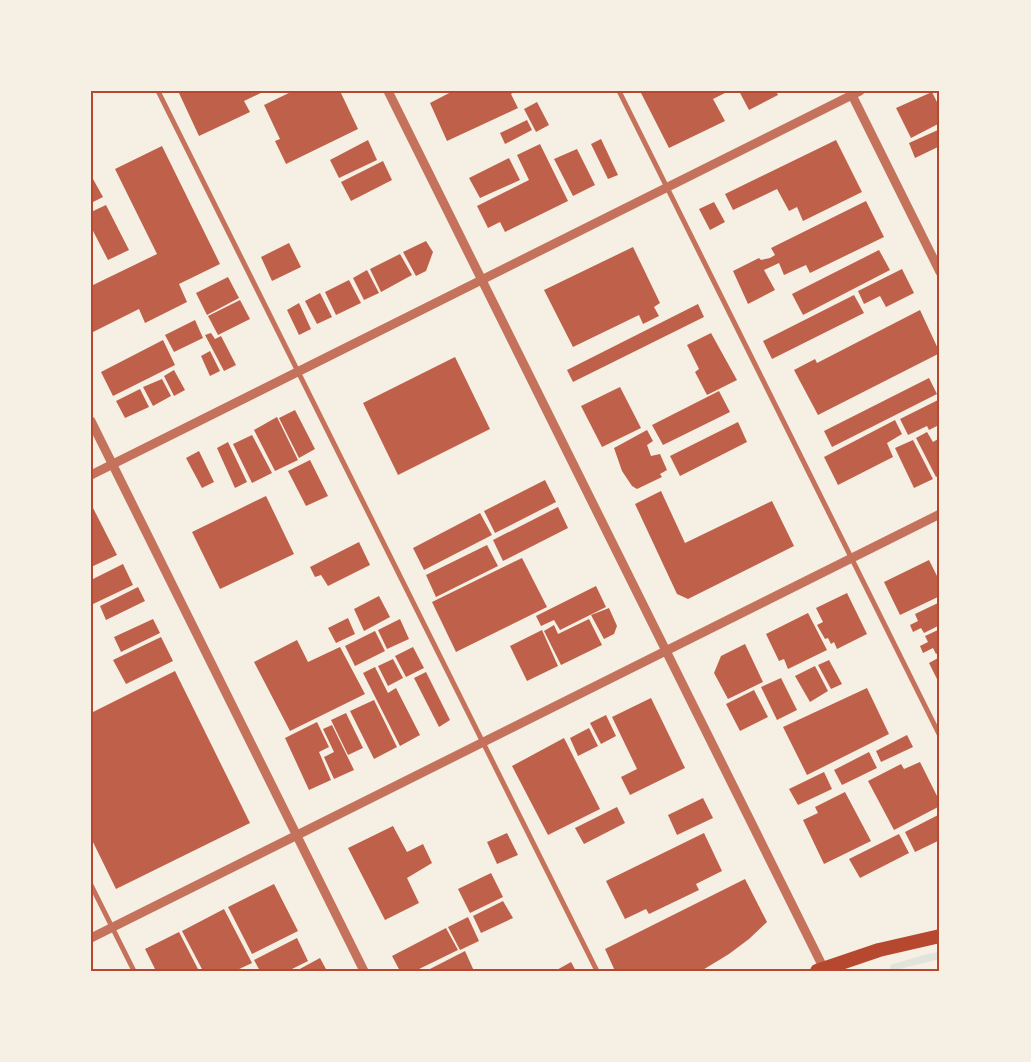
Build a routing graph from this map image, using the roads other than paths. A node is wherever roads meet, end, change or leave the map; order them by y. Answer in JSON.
{"nodes":[{"id":1,"x":158,"y":91,"type":"edge"},
{"id":2,"x":388,"y":91,"type":"edge"},
{"id":3,"x":619,"y":91,"type":"edge"},
{"id":4,"x":854,"y":93,"type":"edge"},
{"id":5,"x":667,"y":187,"type":"junction"},
{"id":6,"x":940,"y":272,"type":"edge"},
{"id":7,"x":481,"y":280,"type":"junction"},
{"id":8,"x":298,"y":371,"type":"junction"},
{"id":9,"x":91,"y":421,"type":"edge"},
{"id":10,"x":112,"y":464,"type":"junction"},
{"id":11,"x":91,"y":475,"type":"edge"},
{"id":12,"x":940,"y":514,"type":"edge"},
{"id":13,"x":851,"y":558,"type":"junction"},
{"id":14,"x":666,"y":650,"type":"junction"},
{"id":15,"x":940,"y":736,"type":"edge"},
{"id":16,"x":483,"y":742,"type":"junction"},
{"id":17,"x":296,"y":835,"type":"junction"},
{"id":18,"x":91,"y":885,"type":"edge"},
{"id":19,"x":112,"y":927,"type":"junction"},
{"id":20,"x":940,"y":936,"type":"edge"},
{"id":21,"x":91,"y":938,"type":"edge"},
{"id":22,"x":822,"y":970,"type":"edge"},
{"id":23,"x":134,"y":971,"type":"edge"},
{"id":24,"x":364,"y":971,"type":"edge"},
{"id":25,"x":597,"y":971,"type":"edge"}],
"edges":[{"from":1,"to":8,"type":"street"},
{"from":2,"to":7,"type":"street"},
{"from":3,"to":5,"type":"street"},
{"from":4,"to":5,"type":"street"},
{"from":4,"to":6,"type":"street"},
{"from":5,"to":7,"type":"street"},
{"from":5,"to":13,"type":"street"},
{"from":7,"to":8,"type":"street"},
{"from":7,"to":14,"type":"street"},
{"from":8,"to":10,"type":"street"},
{"from":8,"to":16,"type":"street"},
{"from":9,"to":10,"type":"street"},
{"from":10,"to":11,"type":"street"},
{"from":10,"to":17,"type":"street"},
{"from":12,"to":13,"type":"street"},
{"from":13,"to":14,"type":"street"},
{"from":13,"to":15,"type":"street"},
{"from":14,"to":16,"type":"street"},
{"from":14,"to":22,"type":"street"},
{"from":16,"to":17,"type":"street"},
{"from":16,"to":25,"type":"street"},
{"from":17,"to":19,"type":"street"},
{"from":17,"to":24,"type":"street"},
{"from":18,"to":19,"type":"street"},
{"from":19,"to":21,"type":"street"},
{"from":19,"to":23,"type":"street"},
{"from":20,"to":22,"type":"highway"}]}
